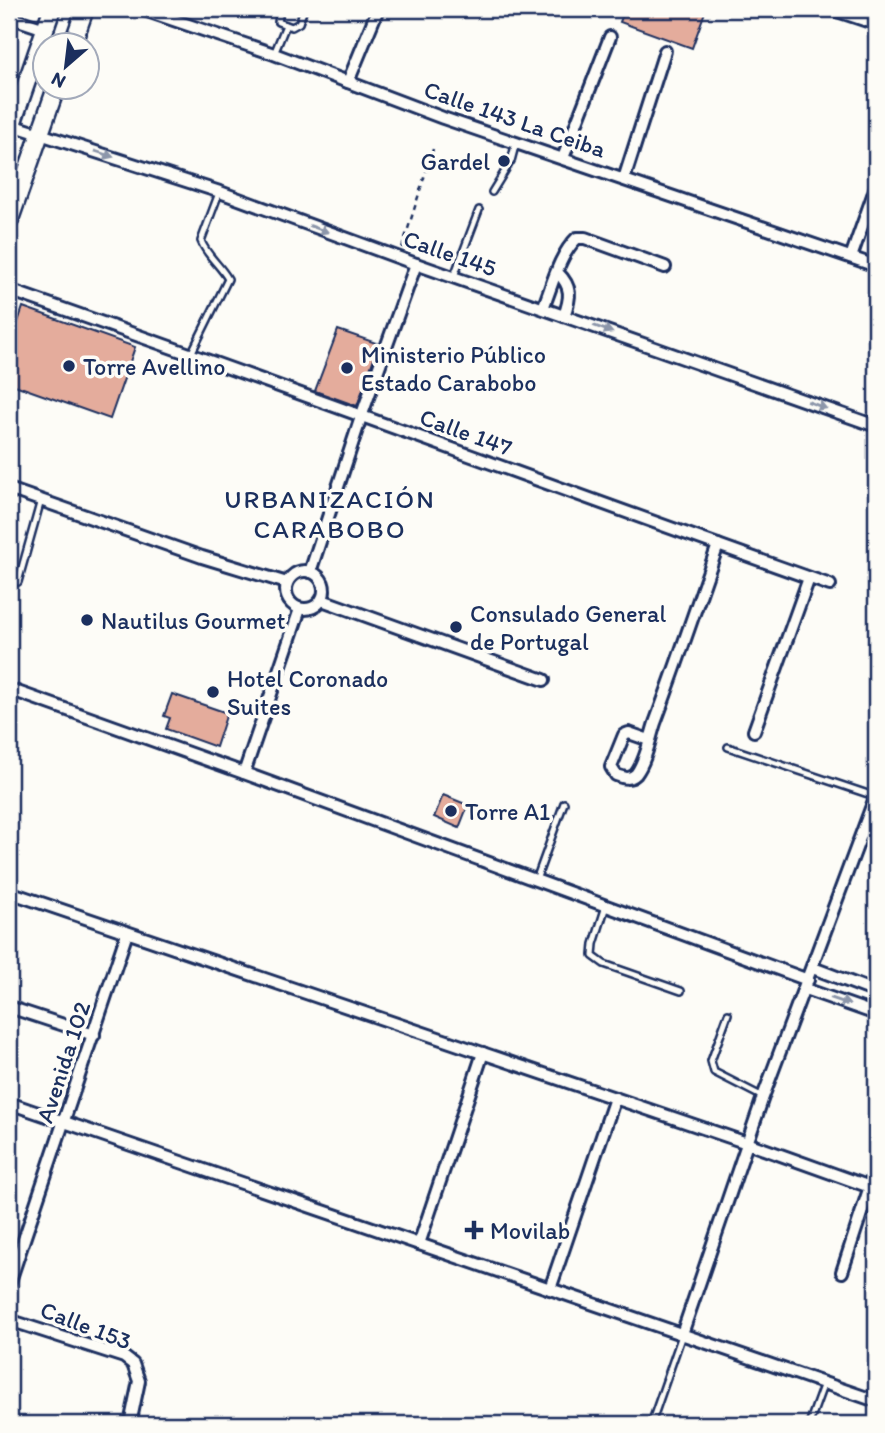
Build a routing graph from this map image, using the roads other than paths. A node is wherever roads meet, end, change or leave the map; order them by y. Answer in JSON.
{"nodes":[{"id":1,"x":52,"y":9,"type":"edge"},
{"id":2,"x":85,"y":9,"type":"edge"},
{"id":3,"x":141,"y":9,"type":"edge"},
{"id":4,"x":280,"y":9,"type":"edge"},
{"id":5,"x":304,"y":9,"type":"edge"},
{"id":6,"x":378,"y":9,"type":"edge"},
{"id":7,"x":831,"y":9,"type":"edge"},
{"id":8,"x":9,"y":17,"type":"edge"},
{"id":9,"x":876,"y":24,"type":"edge"},
{"id":10,"x":286,"y":25,"type":"junction"},
{"id":11,"x":45,"y":29,"type":"junction"},
{"id":12,"x":77,"y":32,"type":"edge"},
{"id":13,"x":610,"y":37,"type":"dead end"},
{"id":14,"x":665,"y":51,"type":"dead end"},
{"id":15,"x":274,"y":54,"type":"junction"},
{"id":16,"x":348,"y":82,"type":"junction"},
{"id":17,"x":51,"y":102,"type":"edge"},
{"id":18,"x":10,"y":127,"type":"edge"},
{"id":19,"x":39,"y":133,"type":"junction"},
{"id":20,"x":516,"y":142,"type":"junction"},
{"id":21,"x":563,"y":158,"type":"junction"},
{"id":22,"x":624,"y":178,"type":"junction"},
{"id":23,"x":876,"y":189,"type":"edge"},
{"id":24,"x":220,"y":192,"type":"junction"},
{"id":25,"x":492,"y":192,"type":"dead end"},
{"id":26,"x":479,"y":210,"type":"dead end"},
{"id":27,"x":9,"y":222,"type":"edge"},
{"id":28,"x":851,"y":257,"type":"junction"},
{"id":29,"x":416,"y":264,"type":"junction"},
{"id":30,"x":876,"y":266,"type":"edge"},
{"id":31,"x":665,"y":267,"type":"dead end"},
{"id":32,"x":558,"y":272,"type":"junction"},
{"id":33,"x":454,"y":276,"type":"junction"},
{"id":34,"x":9,"y":290,"type":"edge"},
{"id":35,"x":542,"y":308,"type":"junction"},
{"id":36,"x":564,"y":316,"type":"junction"},
{"id":37,"x":191,"y":354,"type":"junction"},
{"id":38,"x":361,"y":417,"type":"junction"},
{"id":39,"x":876,"y":426,"type":"edge"},
{"id":40,"x":9,"y":489,"type":"edge"},
{"id":41,"x":41,"y":500,"type":"junction"},
{"id":42,"x":718,"y":545,"type":"junction"},
{"id":43,"x":310,"y":572,"type":"junction"},
{"id":44,"x":809,"y":578,"type":"junction"},
{"id":45,"x":18,"y":582,"type":"dead end"},
{"id":46,"x":287,"y":583,"type":"junction"},
{"id":47,"x":830,"y":585,"type":"dead end"},
{"id":48,"x":322,"y":600,"type":"junction"},
{"id":49,"x":300,"y":609,"type":"junction"},
{"id":50,"x":544,"y":680,"type":"dead end"},
{"id":51,"x":9,"y":689,"type":"edge"},
{"id":52,"x":754,"y":731,"type":"dead end"},
{"id":53,"x":649,"y":740,"type":"dead end"},
{"id":54,"x":728,"y":747,"type":"dead end"},
{"id":55,"x":244,"y":773,"type":"junction"},
{"id":56,"x":876,"y":796,"type":"edge"},
{"id":57,"x":564,"y":803,"type":"dead end"},
{"id":58,"x":536,"y":880,"type":"junction"},
{"id":59,"x":9,"y":892,"type":"edge"},
{"id":60,"x":606,"y":906,"type":"junction"},
{"id":61,"x":127,"y":933,"type":"junction"},
{"id":62,"x":813,"y":968,"type":"junction"},
{"id":63,"x":806,"y":985,"type":"junction"},
{"id":64,"x":681,"y":990,"type":"dead end"},
{"id":65,"x":876,"y":992,"type":"edge"},
{"id":66,"x":9,"y":1007,"type":"edge"},
{"id":67,"x":728,"y":1014,"type":"dead end"},
{"id":68,"x":876,"y":1014,"type":"edge"},
{"id":69,"x":93,"y":1035,"type":"junction"},
{"id":70,"x":483,"y":1053,"type":"junction"},
{"id":71,"x":763,"y":1097,"type":"junction"},
{"id":72,"x":615,"y":1098,"type":"junction"},
{"id":73,"x":9,"y":1103,"type":"edge"},
{"id":74,"x":65,"y":1123,"type":"junction"},
{"id":75,"x":747,"y":1143,"type":"junction"},
{"id":76,"x":876,"y":1168,"type":"edge"},
{"id":77,"x":870,"y":1187,"type":"junction"},
{"id":78,"x":419,"y":1244,"type":"junction"},
{"id":79,"x":842,"y":1272,"type":"dead end"},
{"id":80,"x":9,"y":1284,"type":"edge"},
{"id":81,"x":550,"y":1289,"type":"junction"},
{"id":82,"x":9,"y":1320,"type":"edge"},
{"id":83,"x":682,"y":1334,"type":"junction"},
{"id":84,"x":824,"y":1383,"type":"junction"},
{"id":85,"x":876,"y":1401,"type":"edge"},
{"id":86,"x":130,"y":1424,"type":"edge"},
{"id":87,"x":650,"y":1424,"type":"edge"},
{"id":88,"x":809,"y":1424,"type":"edge"}],
"edges":[{"from":1,"to":11,"type":"main road"},
{"from":2,"to":12,"type":"main road"},
{"from":3,"to":15,"type":"street","name":"Calle 143 La Ceiba"},
{"from":4,"to":10,"type":"lane"},
{"from":5,"to":10,"type":"lane"},
{"from":6,"to":16,"type":"street"},
{"from":7,"to":9,"type":"street"},
{"from":8,"to":11,"type":"street"},
{"from":10,"to":15,"type":"lane"},
{"from":11,"to":18,"type":"main road"},
{"from":13,"to":21,"type":"street"},
{"from":14,"to":22,"type":"street"},
{"from":15,"to":16,"type":"street","name":"Calle 143 La Ceiba"},
{"from":16,"to":20,"type":"street","name":"Calle 143 La Ceiba"},
{"from":17,"to":19,"type":"main road"},
{"from":18,"to":19,"type":"street","name":"Calle 145"},
{"from":19,"to":24,"type":"street","name":"Calle 145","one_way":true},
{"from":19,"to":27,"type":"main road"},
{"from":20,"to":21,"type":"street","name":"Calle 143 La Ceiba"},
{"from":20,"to":25,"type":"lane"},
{"from":21,"to":22,"type":"street","name":"Calle 143 La Ceiba"},
{"from":22,"to":28,"type":"street","name":"Calle 143 La Ceiba"},
{"from":23,"to":28,"type":"street"},
{"from":24,"to":29,"type":"street","name":"Calle 145","one_way":true},
{"from":24,"to":37,"type":"lane"},
{"from":26,"to":33,"type":"lane"},
{"from":28,"to":30,"type":"street","name":"Calle 143 La Ceiba"},
{"from":29,"to":33,"type":"street","name":"Calle 145"},
{"from":29,"to":38,"type":"street"},
{"from":31,"to":32,"type":"street"},
{"from":32,"to":35,"type":"street"},
{"from":32,"to":36,"type":"street"},
{"from":33,"to":35,"type":"street","name":"Calle 145"},
{"from":34,"to":37,"type":"street","name":"Calle 147"},
{"from":35,"to":36,"type":"street","name":"Calle 145"},
{"from":36,"to":39,"type":"street","name":"Calle 145","one_way":true},
{"from":37,"to":38,"type":"street","name":"Calle 147"},
{"from":38,"to":42,"type":"street","name":"Calle 147"},
{"from":38,"to":43,"type":"street"},
{"from":40,"to":41,"type":"street"},
{"from":41,"to":45,"type":"lane"},
{"from":41,"to":46,"type":"street"},
{"from":42,"to":44,"type":"street","name":"Calle 147"},
{"from":42,"to":53,"type":"street"},
{"from":43,"to":46,"type":"street"},
{"from":43,"to":48,"type":"street"},
{"from":44,"to":47,"type":"street","name":"Calle 147"},
{"from":44,"to":52,"type":"street"},
{"from":46,"to":49,"type":"street"},
{"from":48,"to":49,"type":"street"},
{"from":48,"to":50,"type":"street"},
{"from":49,"to":55,"type":"street"},
{"from":51,"to":55,"type":"street"},
{"from":54,"to":56,"type":"lane"},
{"from":55,"to":58,"type":"street"},
{"from":56,"to":62,"type":"street"},
{"from":57,"to":58,"type":"lane"},
{"from":58,"to":60,"type":"street"},
{"from":59,"to":61,"type":"street"},
{"from":60,"to":63,"type":"street"},
{"from":60,"to":64,"type":"lane"},
{"from":61,"to":69,"type":"street","name":"Avenida 102"},
{"from":61,"to":70,"type":"street"},
{"from":62,"to":63,"type":"street"},
{"from":62,"to":65,"type":"street"},
{"from":63,"to":68,"type":"street","one_way":true},
{"from":63,"to":71,"type":"street"},
{"from":66,"to":69,"type":"street"},
{"from":67,"to":71,"type":"lane"},
{"from":69,"to":74,"type":"street","name":"Avenida 102"},
{"from":70,"to":72,"type":"street"},
{"from":70,"to":78,"type":"street"},
{"from":71,"to":75,"type":"street"},
{"from":72,"to":75,"type":"street"},
{"from":72,"to":81,"type":"street"},
{"from":73,"to":74,"type":"street"},
{"from":74,"to":78,"type":"street"},
{"from":74,"to":80,"type":"street","name":"Avenida 102"},
{"from":75,"to":77,"type":"street"},
{"from":75,"to":83,"type":"street"},
{"from":76,"to":77,"type":"street"},
{"from":77,"to":79,"type":"street"},
{"from":78,"to":81,"type":"street"},
{"from":81,"to":83,"type":"street"},
{"from":82,"to":86,"type":"street","name":"Calle 153"},
{"from":83,"to":84,"type":"street"},
{"from":83,"to":87,"type":"lane"},
{"from":84,"to":85,"type":"street"},
{"from":84,"to":88,"type":"lane"}]}
